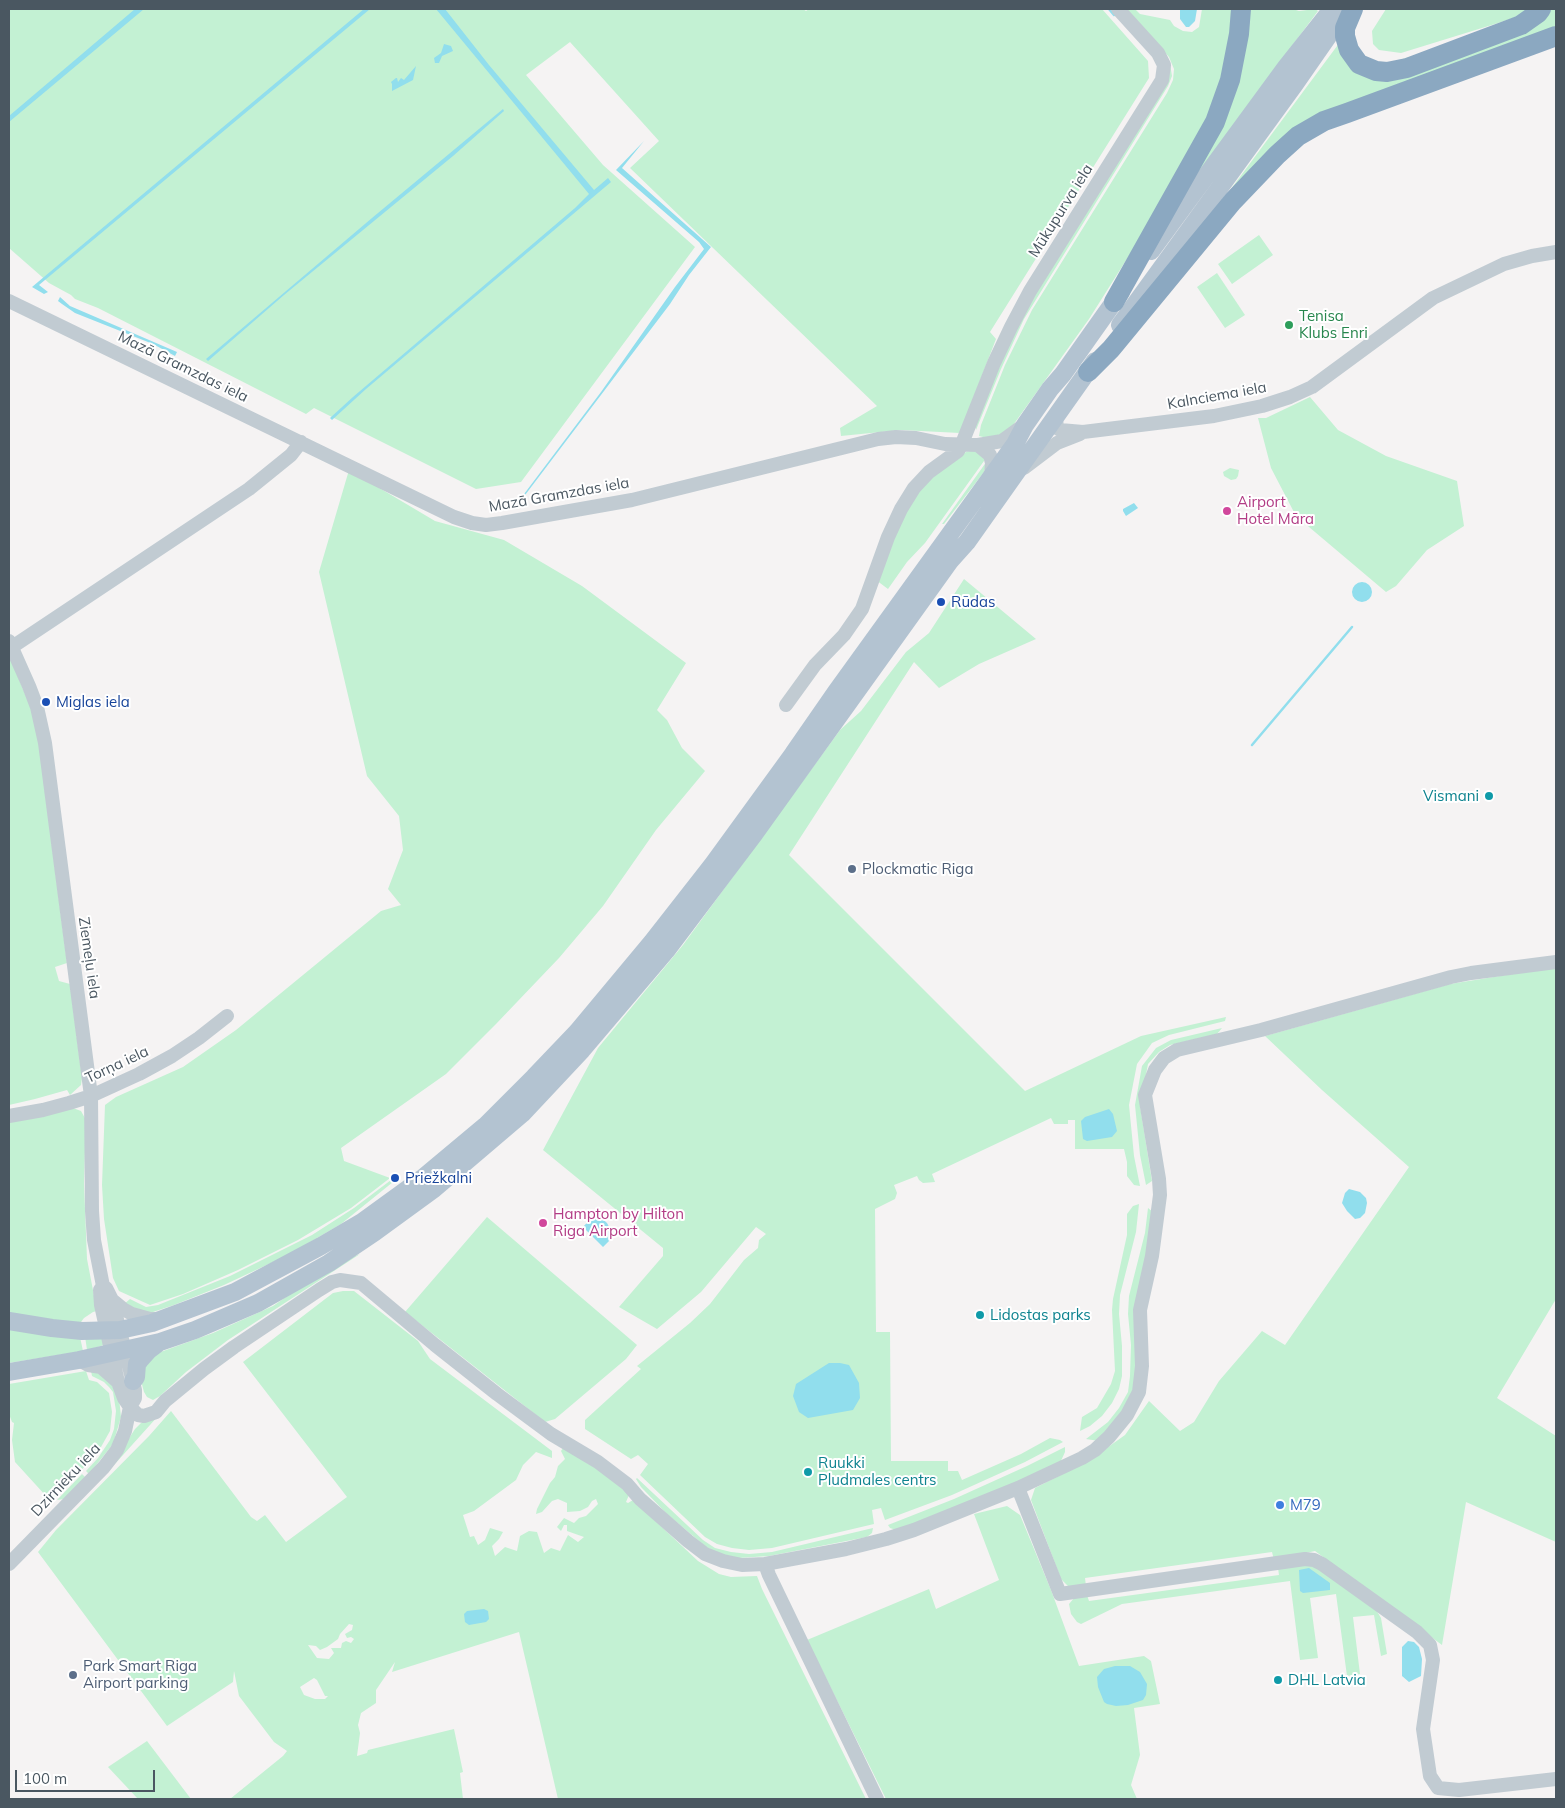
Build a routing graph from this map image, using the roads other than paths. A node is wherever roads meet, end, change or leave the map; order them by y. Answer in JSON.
{"nodes":[{"id":1,"x":1118,"y":9,"type":"edge"},
{"id":2,"x":1241,"y":9,"type":"edge"},
{"id":3,"x":1332,"y":9,"type":"edge"},
{"id":4,"x":1347,"y":9,"type":"edge"},
{"id":5,"x":1353,"y":9,"type":"edge"},
{"id":6,"x":1541,"y":9,"type":"edge"},
{"id":7,"x":1556,"y":36,"type":"edge"},
{"id":8,"x":1556,"y":252,"type":"edge"},
{"id":9,"x":9,"y":301,"type":"edge"},
{"id":10,"x":1114,"y":302,"type":"junction"},
{"id":11,"x":1088,"y":372,"type":"junction"},
{"id":12,"x":1056,"y":418,"type":"junction"},
{"id":13,"x":1025,"y":425,"type":"junction"},
{"id":14,"x":1083,"y":432,"type":"junction"},
{"id":15,"x":301,"y":442,"type":"junction"},
{"id":16,"x":978,"y":445,"type":"junction"},
{"id":17,"x":961,"y":446,"type":"junction"},
{"id":18,"x":991,"y":476,"type":"junction"},
{"id":19,"x":1014,"y":476,"type":"junction"},
{"id":20,"x":11,"y":644,"type":"edge"},
{"id":21,"x":786,"y":705,"type":"dead end"},
{"id":22,"x":1556,"y":962,"type":"edge"},
{"id":23,"x":227,"y":1016,"type":"dead end"},
{"id":24,"x":90,"y":1096,"type":"junction"},
{"id":25,"x":9,"y":1116,"type":"edge"},
{"id":26,"x":103,"y":1286,"type":"junction"},
{"id":27,"x":112,"y":1300,"type":"junction"},
{"id":28,"x":160,"y":1320,"type":"junction"},
{"id":29,"x":9,"y":1321,"type":"edge"},
{"id":30,"x":113,"y":1330,"type":"junction"},
{"id":31,"x":160,"y":1342,"type":"junction"},
{"id":32,"x":118,"y":1351,"type":"junction"},
{"id":33,"x":79,"y":1360,"type":"junction"},
{"id":34,"x":9,"y":1372,"type":"edge"},
{"id":35,"x":126,"y":1381,"type":"junction"},
{"id":36,"x":130,"y":1407,"type":"junction"},
{"id":37,"x":1018,"y":1488,"type":"junction"},
{"id":38,"x":9,"y":1564,"type":"edge"},
{"id":39,"x":765,"y":1564,"type":"junction"},
{"id":40,"x":1556,"y":1779,"type":"edge"},
{"id":41,"x":877,"y":1799,"type":"edge"}],
"edges":[{"from":1,"to":17,"type":"street","name":"Mūkupurva iela"},
{"from":2,"to":10,"type":"highway"},
{"from":3,"to":10,"type":"main road"},
{"from":4,"to":11,"type":"main road"},
{"from":5,"to":6,"type":"highway"},
{"from":7,"to":11,"type":"highway"},
{"from":8,"to":14,"type":"street","name":"Kalnciema iela"},
{"from":9,"to":15,"type":"street","name":"Mazā Gramzdas iela"},
{"from":10,"to":13,"type":"main road"},
{"from":11,"to":12,"type":"main road"},
{"from":12,"to":14,"type":"street","name":"Kalnciema iela"},
{"from":12,"to":19,"type":"main road"},
{"from":13,"to":16,"type":"street","name":"Mazā Gramzdas iela"},
{"from":13,"to":18,"type":"main road"},
{"from":14,"to":19,"type":"street","name":"Kalnciema iela"},
{"from":15,"to":17,"type":"street","name":"Mazā Gramzdas iela"},
{"from":15,"to":20,"type":"street"},
{"from":16,"to":17,"type":"street","name":"Mazā Gramzdas iela"},
{"from":16,"to":18,"type":"street"},
{"from":17,"to":21,"type":"street"},
{"from":18,"to":28,"type":"main road"},
{"from":19,"to":31,"type":"main road"},
{"from":20,"to":24,"type":"street","name":"Ziemeļu iela"},
{"from":22,"to":37,"type":"street"},
{"from":23,"to":24,"type":"street","name":"Torņa iela"},
{"from":24,"to":25,"type":"street","name":"Torņa iela"},
{"from":24,"to":26,"type":"street","name":"Ziemeļu iela"},
{"from":26,"to":27,"type":"street","name":"Ziemeļu iela"},
{"from":26,"to":30,"type":"street","name":"Ziemeļu iela"},
{"from":27,"to":28,"type":"street"},
{"from":27,"to":30,"type":"street","name":"Ziemeļu iela"},
{"from":28,"to":30,"type":"main road"},
{"from":29,"to":30,"type":"main road"},
{"from":30,"to":32,"type":"street","name":"Dzirnieku iela"},
{"from":31,"to":32,"type":"main road"},
{"from":31,"to":35,"type":"main road"},
{"from":32,"to":33,"type":"main road"},
{"from":32,"to":35,"type":"street","name":"Dzirnieku iela"},
{"from":33,"to":34,"type":"main road"},
{"from":33,"to":35,"type":"street"},
{"from":35,"to":36,"type":"street","name":"Dzirnieku iela"},
{"from":36,"to":38,"type":"street","name":"Dzirnieku iela"},
{"from":36,"to":39,"type":"street"},
{"from":37,"to":39,"type":"street"},
{"from":37,"to":40,"type":"street"},
{"from":39,"to":41,"type":"street"}]}
